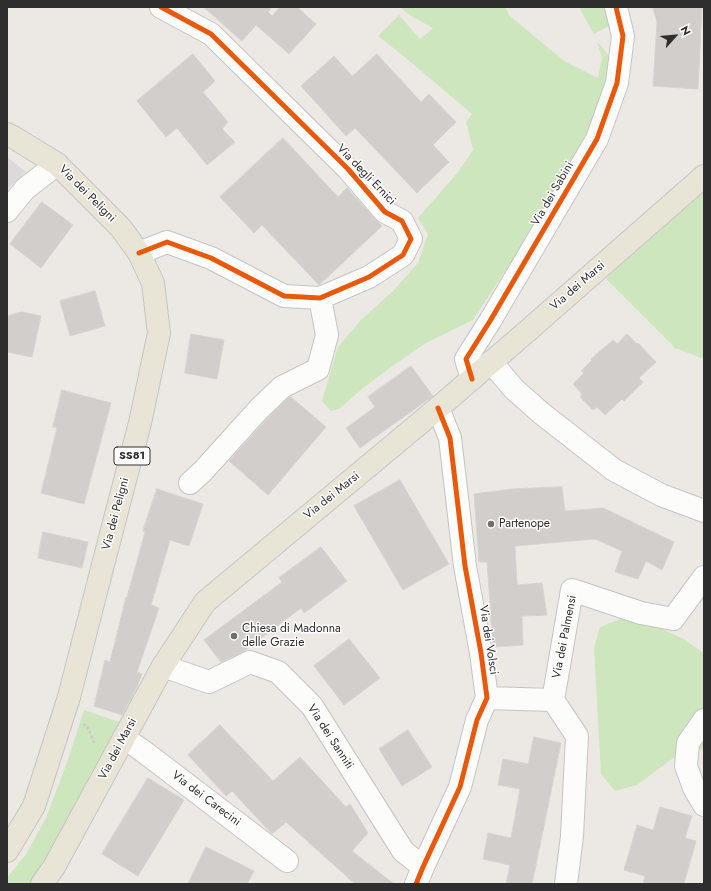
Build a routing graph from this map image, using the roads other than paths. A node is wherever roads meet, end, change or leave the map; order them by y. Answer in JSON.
{"nodes":[{"id":1,"x":161,"y":7,"type":"edge"},
{"id":2,"x":616,"y":7,"type":"edge"},
{"id":3,"x":7,"y":134,"type":"edge"},
{"id":4,"x":57,"y":164,"type":"junction"},
{"id":5,"x":704,"y":176,"type":"edge"},
{"id":6,"x":7,"y":211,"type":"edge"},
{"id":7,"x":139,"y":253,"type":"junction"},
{"id":8,"x":320,"y":298,"type":"junction"},
{"id":9,"x":491,"y":362,"type":"junction"},
{"id":10,"x":472,"y":379,"type":"junction"},
{"id":11,"x":438,"y":408,"type":"junction"},
{"id":12,"x":190,"y":483,"type":"dead end"},
{"id":13,"x":704,"y":511,"type":"edge"},
{"id":14,"x":704,"y":577,"type":"edge"},
{"id":15,"x":163,"y":666,"type":"junction"},
{"id":16,"x":487,"y":698,"type":"junction"},
{"id":17,"x":553,"y":700,"type":"junction"},
{"id":18,"x":704,"y":720,"type":"edge"},
{"id":19,"x":124,"y":738,"type":"junction"},
{"id":20,"x":704,"y":805,"type":"edge"},
{"id":21,"x":14,"y":829,"type":"edge"},
{"id":22,"x":7,"y":850,"type":"edge"},
{"id":23,"x":287,"y":860,"type":"dead end"},
{"id":24,"x":423,"y":878,"type":"edge"},
{"id":25,"x":46,"y":882,"type":"edge"},
{"id":26,"x":566,"y":884,"type":"edge"}],
"edges":[{"from":1,"to":8,"type":"street","name":"Via degli Ernici"},
{"from":2,"to":10,"type":"street","name":"Via dei Sabini"},
{"from":3,"to":4,"type":"main road","name":"Via dei Peligni","number":"SS81"},
{"from":4,"to":6,"type":"street"},
{"from":4,"to":7,"type":"main road","name":"Via dei Peligni","number":"SS81"},
{"from":5,"to":9,"type":"main road","name":"Via dei Marsi"},
{"from":7,"to":8,"type":"street","name":"Via degli Ernici"},
{"from":7,"to":21,"type":"main road","name":"Via dei Peligni","number":"SS81"},
{"from":8,"to":12,"type":"street"},
{"from":9,"to":10,"type":"main road","name":"Via dei Marsi"},
{"from":9,"to":13,"type":"street"},
{"from":10,"to":11,"type":"main road","name":"Via dei Marsi"},
{"from":11,"to":15,"type":"main road","name":"Via dei Marsi"},
{"from":11,"to":16,"type":"street","name":"Via dei Volsci"},
{"from":14,"to":17,"type":"street","name":"Via dei Palmensi"},
{"from":15,"to":19,"type":"main road","name":"Via dei Marsi"},
{"from":15,"to":24,"type":"street","name":"Via dei Sanniti"},
{"from":16,"to":17,"type":"street"},
{"from":16,"to":24,"type":"street"},
{"from":17,"to":26,"type":"street"},
{"from":18,"to":20,"type":"street"},
{"from":19,"to":23,"type":"street","name":"Via dei Carecini"},
{"from":19,"to":25,"type":"main road","name":"Via dei Marsi"},
{"from":21,"to":22,"type":"main road","name":"Via dei Peligni","number":"SS81"}]}
